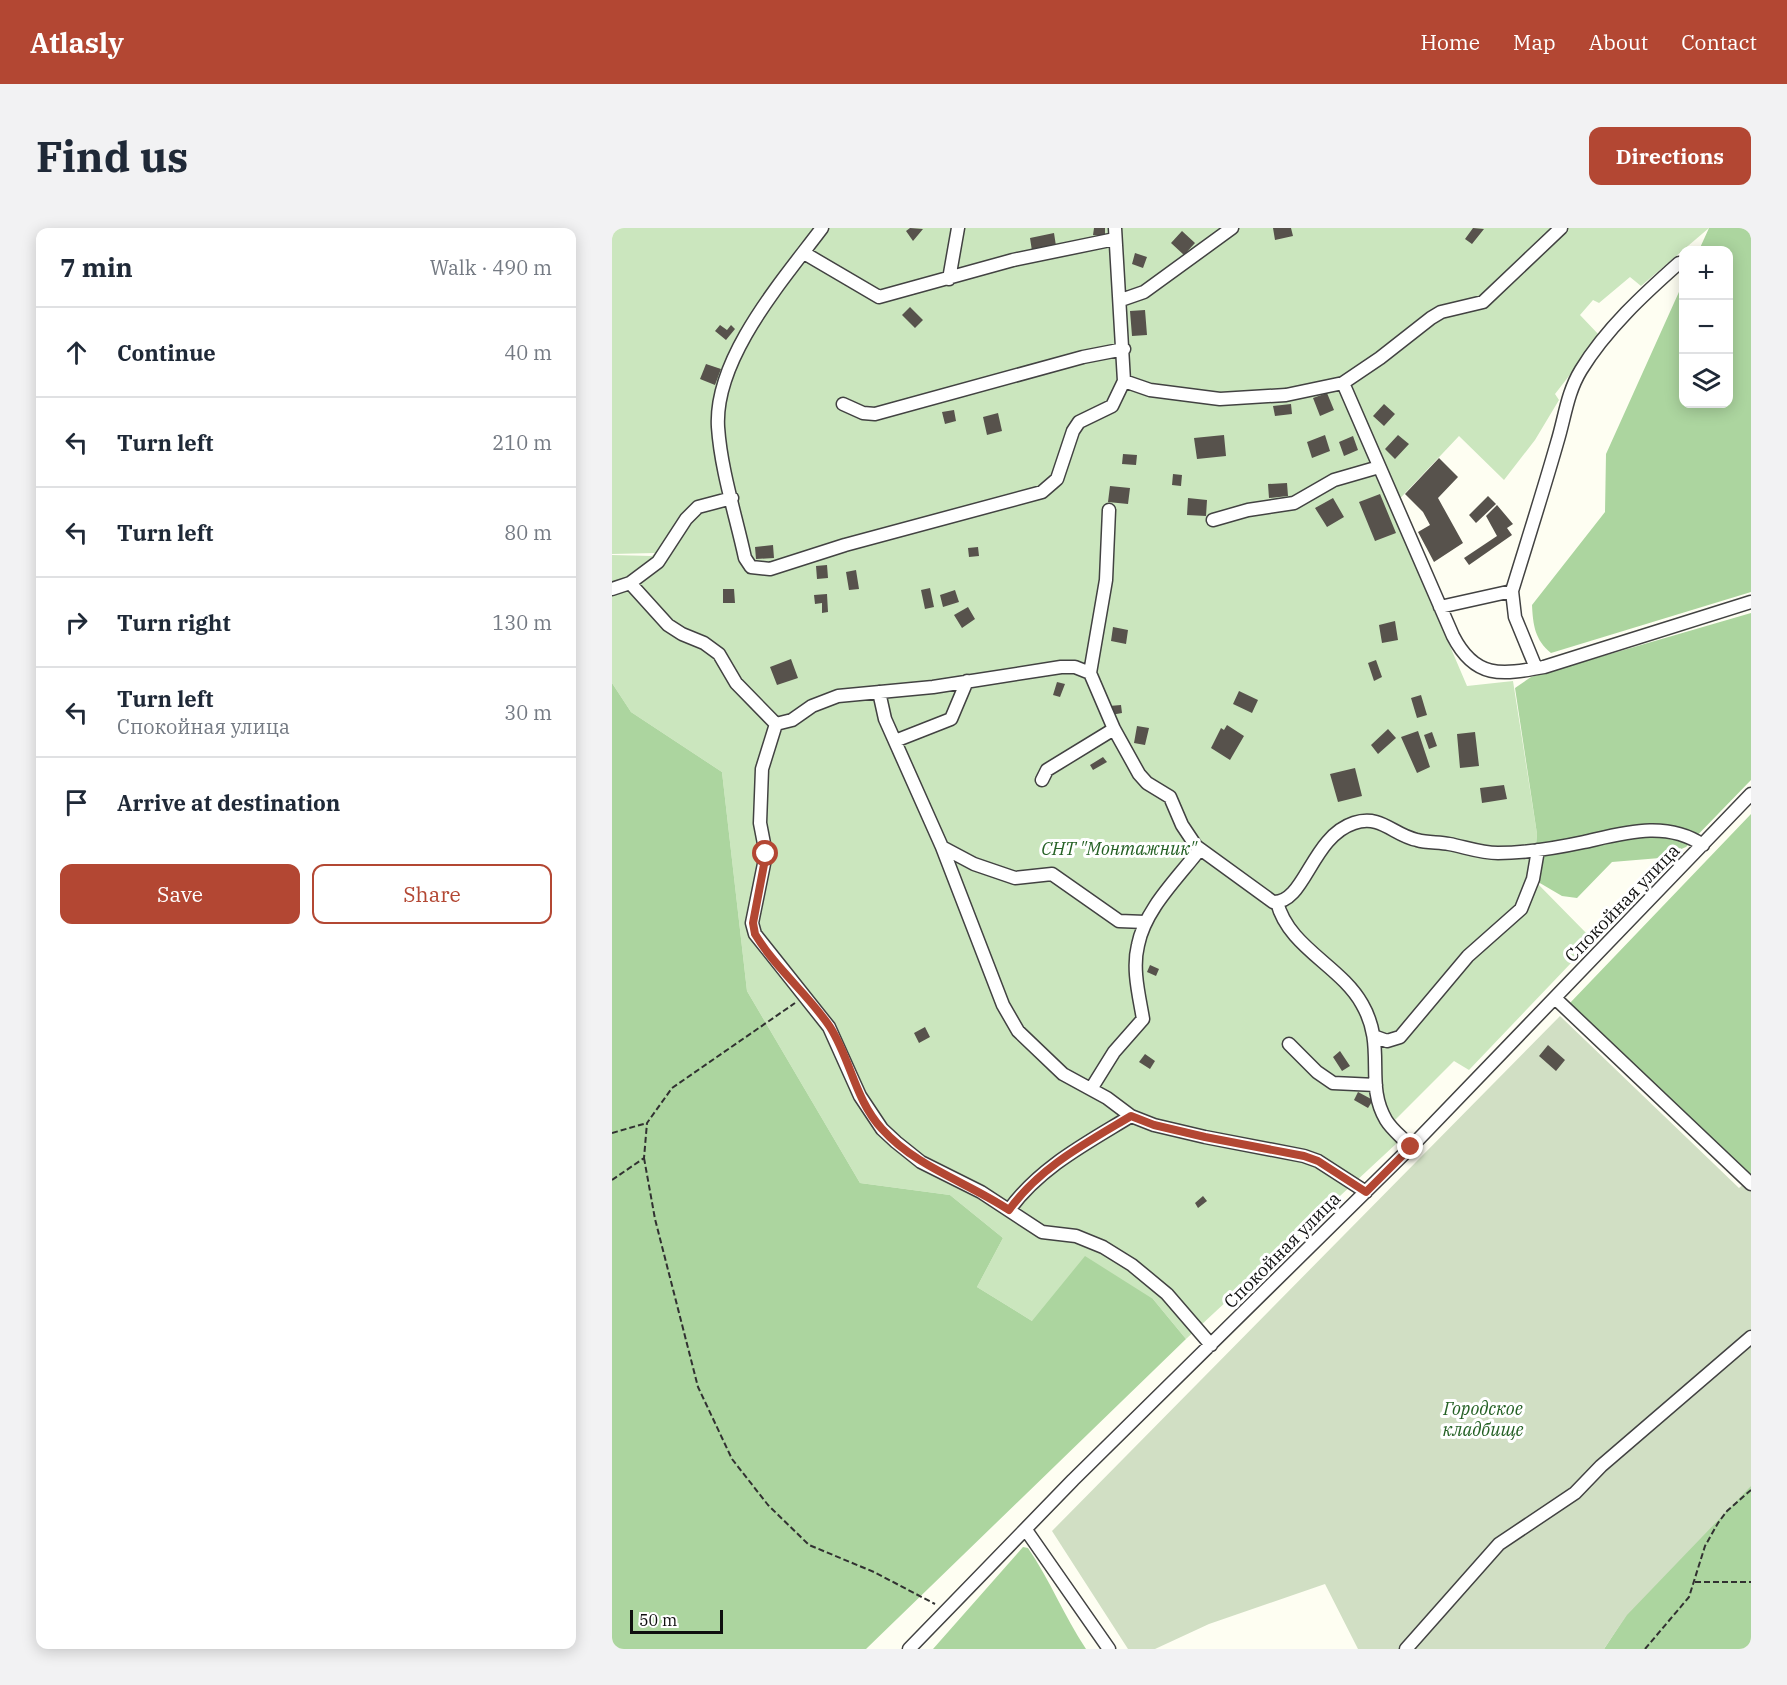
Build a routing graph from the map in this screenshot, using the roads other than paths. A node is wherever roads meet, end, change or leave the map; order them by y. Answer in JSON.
{"nodes":[{"id":1,"x":822,"y":228,"type":"edge"},
{"id":2,"x":958,"y":228,"type":"edge"},
{"id":3,"x":1232,"y":228,"type":"edge"},
{"id":4,"x":1561,"y":228,"type":"edge"},
{"id":5,"x":1115,"y":233,"type":"edge"},
{"id":6,"x":804,"y":253,"type":"junction"},
{"id":7,"x":1679,"y":262,"type":"dead end"},
{"id":8,"x":949,"y":279,"type":"junction"},
{"id":9,"x":1121,"y":300,"type":"junction"},
{"id":10,"x":1124,"y":349,"type":"junction"},
{"id":11,"x":1124,"y":381,"type":"junction"},
{"id":12,"x":1343,"y":383,"type":"junction"},
{"id":13,"x":843,"y":404,"type":"dead end"},
{"id":14,"x":1379,"y":467,"type":"junction"},
{"id":15,"x":732,"y":498,"type":"junction"},
{"id":16,"x":1109,"y":510,"type":"dead end"},
{"id":17,"x":1212,"y":520,"type":"dead end"},
{"id":18,"x":630,"y":583,"type":"junction"},
{"id":19,"x":612,"y":589,"type":"edge"},
{"id":20,"x":1512,"y":591,"type":"junction"},
{"id":21,"x":1751,"y":602,"type":"edge"},
{"id":22,"x":1440,"y":607,"type":"junction"},
{"id":23,"x":1536,"y":668,"type":"junction"},
{"id":24,"x":1089,"y":673,"type":"junction"},
{"id":25,"x":967,"y":681,"type":"junction"},
{"id":26,"x":879,"y":692,"type":"junction"},
{"id":27,"x":776,"y":724,"type":"junction"},
{"id":28,"x":1114,"y":729,"type":"junction"},
{"id":29,"x":895,"y":741,"type":"junction"},
{"id":30,"x":1042,"y":780,"type":"dead end"},
{"id":31,"x":1751,"y":794,"type":"edge"},
{"id":32,"x":1703,"y":845,"type":"junction"},
{"id":33,"x":942,"y":847,"type":"junction"},
{"id":34,"x":1200,"y":849,"type":"junction"},
{"id":35,"x":1538,"y":850,"type":"junction"},
{"id":36,"x":1277,"y":902,"type":"junction"},
{"id":37,"x":1145,"y":922,"type":"junction"},
{"id":38,"x":1556,"y":999,"type":"junction"},
{"id":39,"x":1376,"y":1037,"type":"junction"},
{"id":40,"x":1289,"y":1044,"type":"dead end"},
{"id":41,"x":1376,"y":1085,"type":"junction"},
{"id":42,"x":1090,"y":1089,"type":"junction"},
{"id":43,"x":1131,"y":1116,"type":"junction"},
{"id":44,"x":1411,"y":1147,"type":"junction"},
{"id":45,"x":1751,"y":1184,"type":"edge"},
{"id":46,"x":1366,"y":1192,"type":"junction"},
{"id":47,"x":1009,"y":1210,"type":"junction"},
{"id":48,"x":1751,"y":1337,"type":"edge"},
{"id":49,"x":1211,"y":1346,"type":"junction"},
{"id":50,"x":1026,"y":1530,"type":"junction"},
{"id":51,"x":909,"y":1649,"type":"edge"},
{"id":52,"x":1109,"y":1649,"type":"edge"},
{"id":53,"x":1406,"y":1649,"type":"edge"}],
"edges":[{"from":1,"to":6,"type":"street"},
{"from":2,"to":8,"type":"street"},
{"from":3,"to":9,"type":"street"},
{"from":4,"to":12,"type":"street"},
{"from":5,"to":8,"type":"street"},
{"from":5,"to":9,"type":"street"},
{"from":6,"to":8,"type":"street"},
{"from":6,"to":15,"type":"street"},
{"from":7,"to":20,"type":"street"},
{"from":9,"to":10,"type":"street"},
{"from":10,"to":11,"type":"street"},
{"from":10,"to":13,"type":"street"},
{"from":11,"to":12,"type":"street"},
{"from":11,"to":15,"type":"street"},
{"from":12,"to":14,"type":"street"},
{"from":14,"to":17,"type":"street"},
{"from":14,"to":22,"type":"street"},
{"from":15,"to":18,"type":"street"},
{"from":16,"to":24,"type":"street"},
{"from":18,"to":19,"type":"street"},
{"from":18,"to":27,"type":"street"},
{"from":20,"to":22,"type":"street"},
{"from":20,"to":23,"type":"street"},
{"from":21,"to":23,"type":"street"},
{"from":22,"to":23,"type":"street"},
{"from":24,"to":25,"type":"street"},
{"from":24,"to":28,"type":"street"},
{"from":25,"to":26,"type":"street"},
{"from":25,"to":29,"type":"street"},
{"from":26,"to":27,"type":"street"},
{"from":26,"to":29,"type":"street"},
{"from":27,"to":47,"type":"street"},
{"from":28,"to":30,"type":"street"},
{"from":28,"to":34,"type":"street"},
{"from":29,"to":33,"type":"street"},
{"from":31,"to":32,"type":"street","name":"Спокойная улица"},
{"from":32,"to":35,"type":"street"},
{"from":32,"to":38,"type":"street","name":"Спокойная улица"},
{"from":33,"to":37,"type":"street"},
{"from":33,"to":42,"type":"street"},
{"from":34,"to":36,"type":"street"},
{"from":34,"to":37,"type":"street"},
{"from":35,"to":36,"type":"street"},
{"from":35,"to":39,"type":"street"},
{"from":36,"to":39,"type":"street"},
{"from":37,"to":42,"type":"street"},
{"from":38,"to":44,"type":"street","name":"Спокойная улица"},
{"from":38,"to":45,"type":"street"},
{"from":39,"to":41,"type":"street"},
{"from":40,"to":41,"type":"street"},
{"from":41,"to":44,"type":"street"},
{"from":42,"to":43,"type":"street"},
{"from":43,"to":46,"type":"street"},
{"from":43,"to":47,"type":"street"},
{"from":44,"to":46,"type":"street","name":"Спокойная улица"},
{"from":46,"to":49,"type":"street","name":"Спокойная улица"},
{"from":47,"to":49,"type":"street"},
{"from":48,"to":53,"type":"street"},
{"from":49,"to":50,"type":"street","name":"Спокойная улица"},
{"from":50,"to":51,"type":"street","name":"Спокойная улица"},
{"from":50,"to":52,"type":"street"}]}
